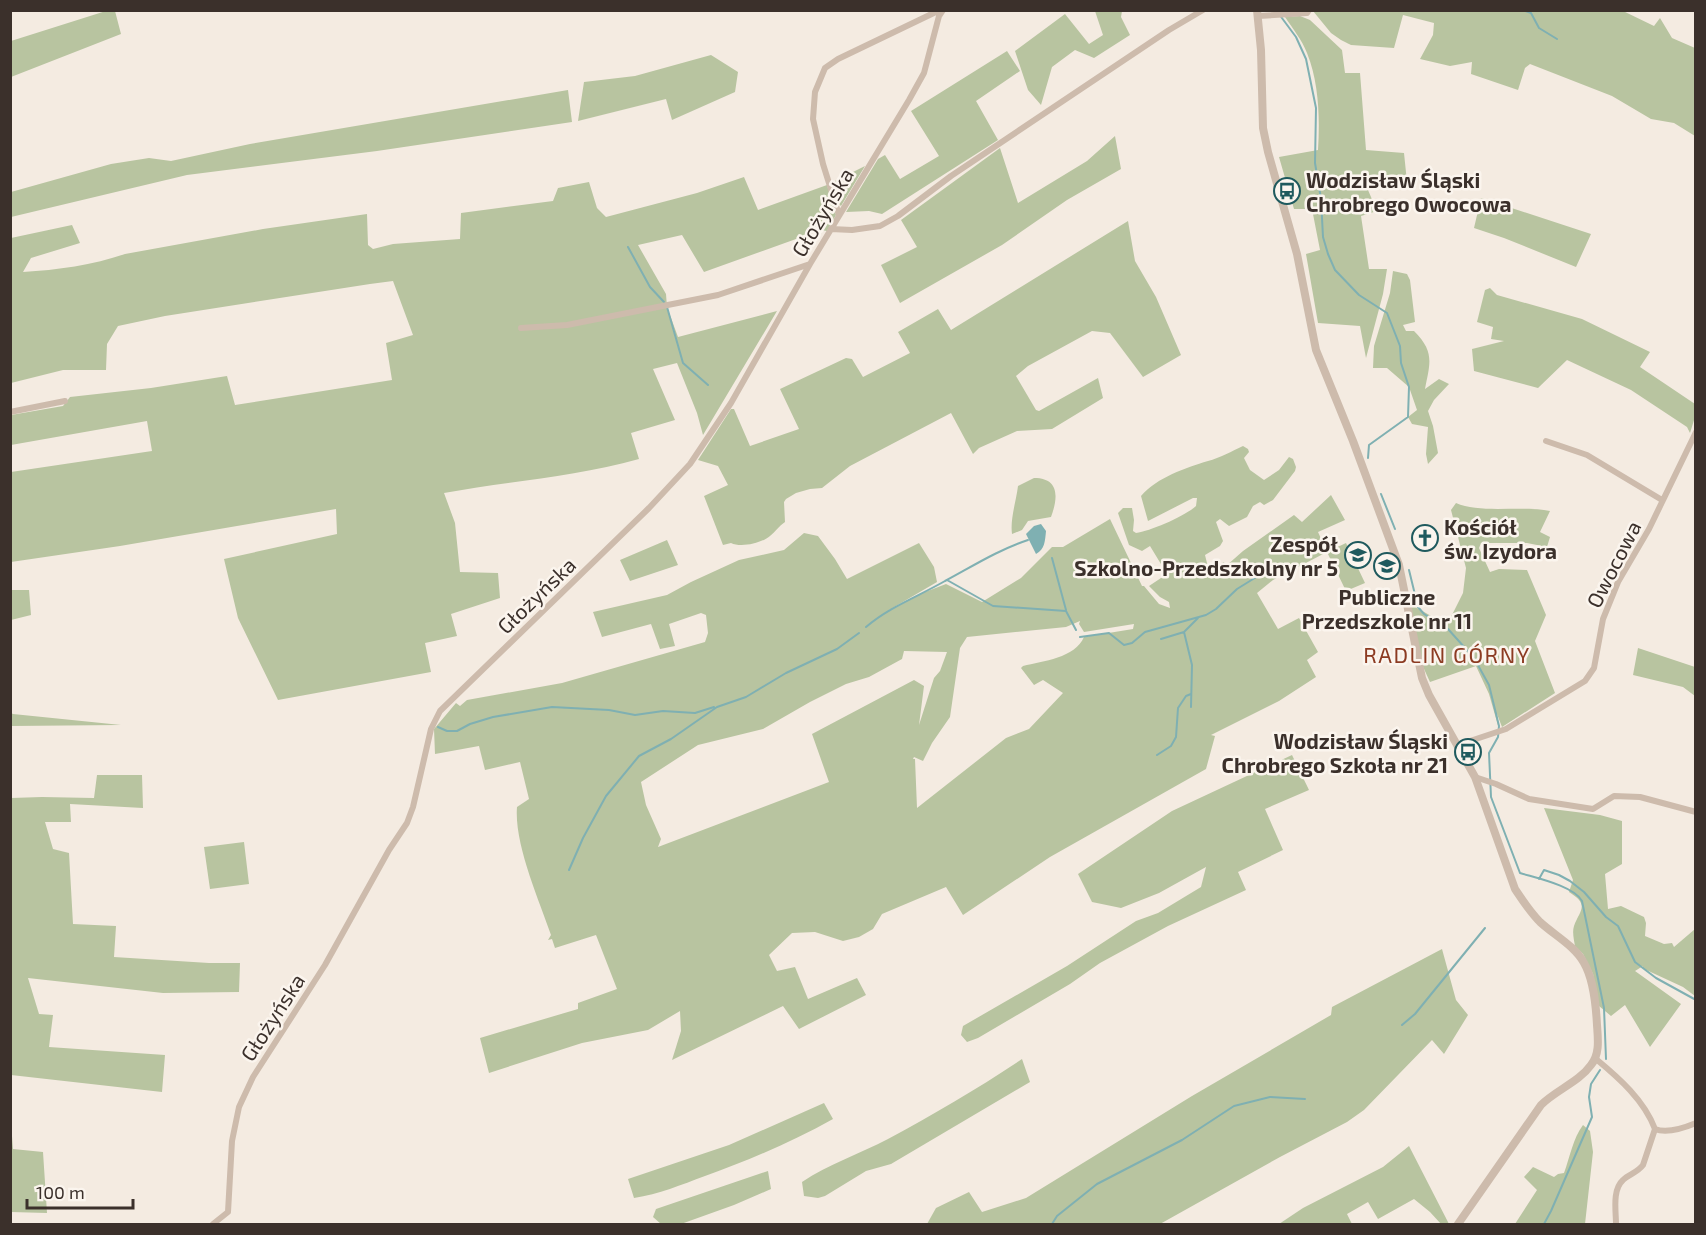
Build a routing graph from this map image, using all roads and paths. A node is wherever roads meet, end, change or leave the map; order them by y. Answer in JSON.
{"nodes":[{"id":1,"x":942,"y":10,"type":"edge"},
{"id":2,"x":1203,"y":10,"type":"edge"},
{"id":3,"x":1309,"y":10,"type":"edge"},
{"id":4,"x":1258,"y":13,"type":"edge"},
{"id":5,"x":839,"y":215,"type":"junction"},
{"id":6,"x":831,"y":229,"type":"junction"},
{"id":7,"x":810,"y":264,"type":"junction"},
{"id":8,"x":521,"y":328,"type":"dead end"},
{"id":9,"x":65,"y":401,"type":"dead end"},
{"id":10,"x":10,"y":412,"type":"edge"},
{"id":11,"x":1695,"y":432,"type":"edge"},
{"id":12,"x":1546,"y":441,"type":"dead end"},
{"id":13,"x":1662,"y":500,"type":"junction"},
{"id":14,"x":1458,"y":745,"type":"junction"},
{"id":15,"x":1475,"y":777,"type":"junction"},
{"id":16,"x":1695,"y":812,"type":"edge"},
{"id":17,"x":1596,"y":1059,"type":"junction"},
{"id":18,"x":1695,"y":1123,"type":"edge"},
{"id":19,"x":1655,"y":1129,"type":"junction"},
{"id":20,"x":213,"y":1224,"type":"edge"},
{"id":21,"x":1458,"y":1224,"type":"edge"},
{"id":22,"x":1616,"y":1224,"type":"edge"}],
"edges":[{"from":1,"to":5,"type":"street","name":"Głożyńska"},
{"from":1,"to":5,"type":"street"},
{"from":2,"to":6,"type":"street"},
{"from":3,"to":4,"type":"street"},
{"from":4,"to":14,"type":"street"},
{"from":5,"to":6,"type":"street","name":"Głożyńska"},
{"from":6,"to":7,"type":"street","name":"Głożyńska"},
{"from":7,"to":8,"type":"street"},
{"from":7,"to":20,"type":"street","name":"Głożyńska"},
{"from":9,"to":10,"type":"street"},
{"from":11,"to":13,"type":"street","name":"Owocowa"},
{"from":12,"to":13,"type":"street"},
{"from":13,"to":14,"type":"street","name":"Owocowa"},
{"from":14,"to":15,"type":"street"},
{"from":15,"to":16,"type":"street"},
{"from":15,"to":17,"type":"street"},
{"from":17,"to":19,"type":"street"},
{"from":17,"to":21,"type":"street"},
{"from":18,"to":19,"type":"street"},
{"from":19,"to":22,"type":"street"}]}
